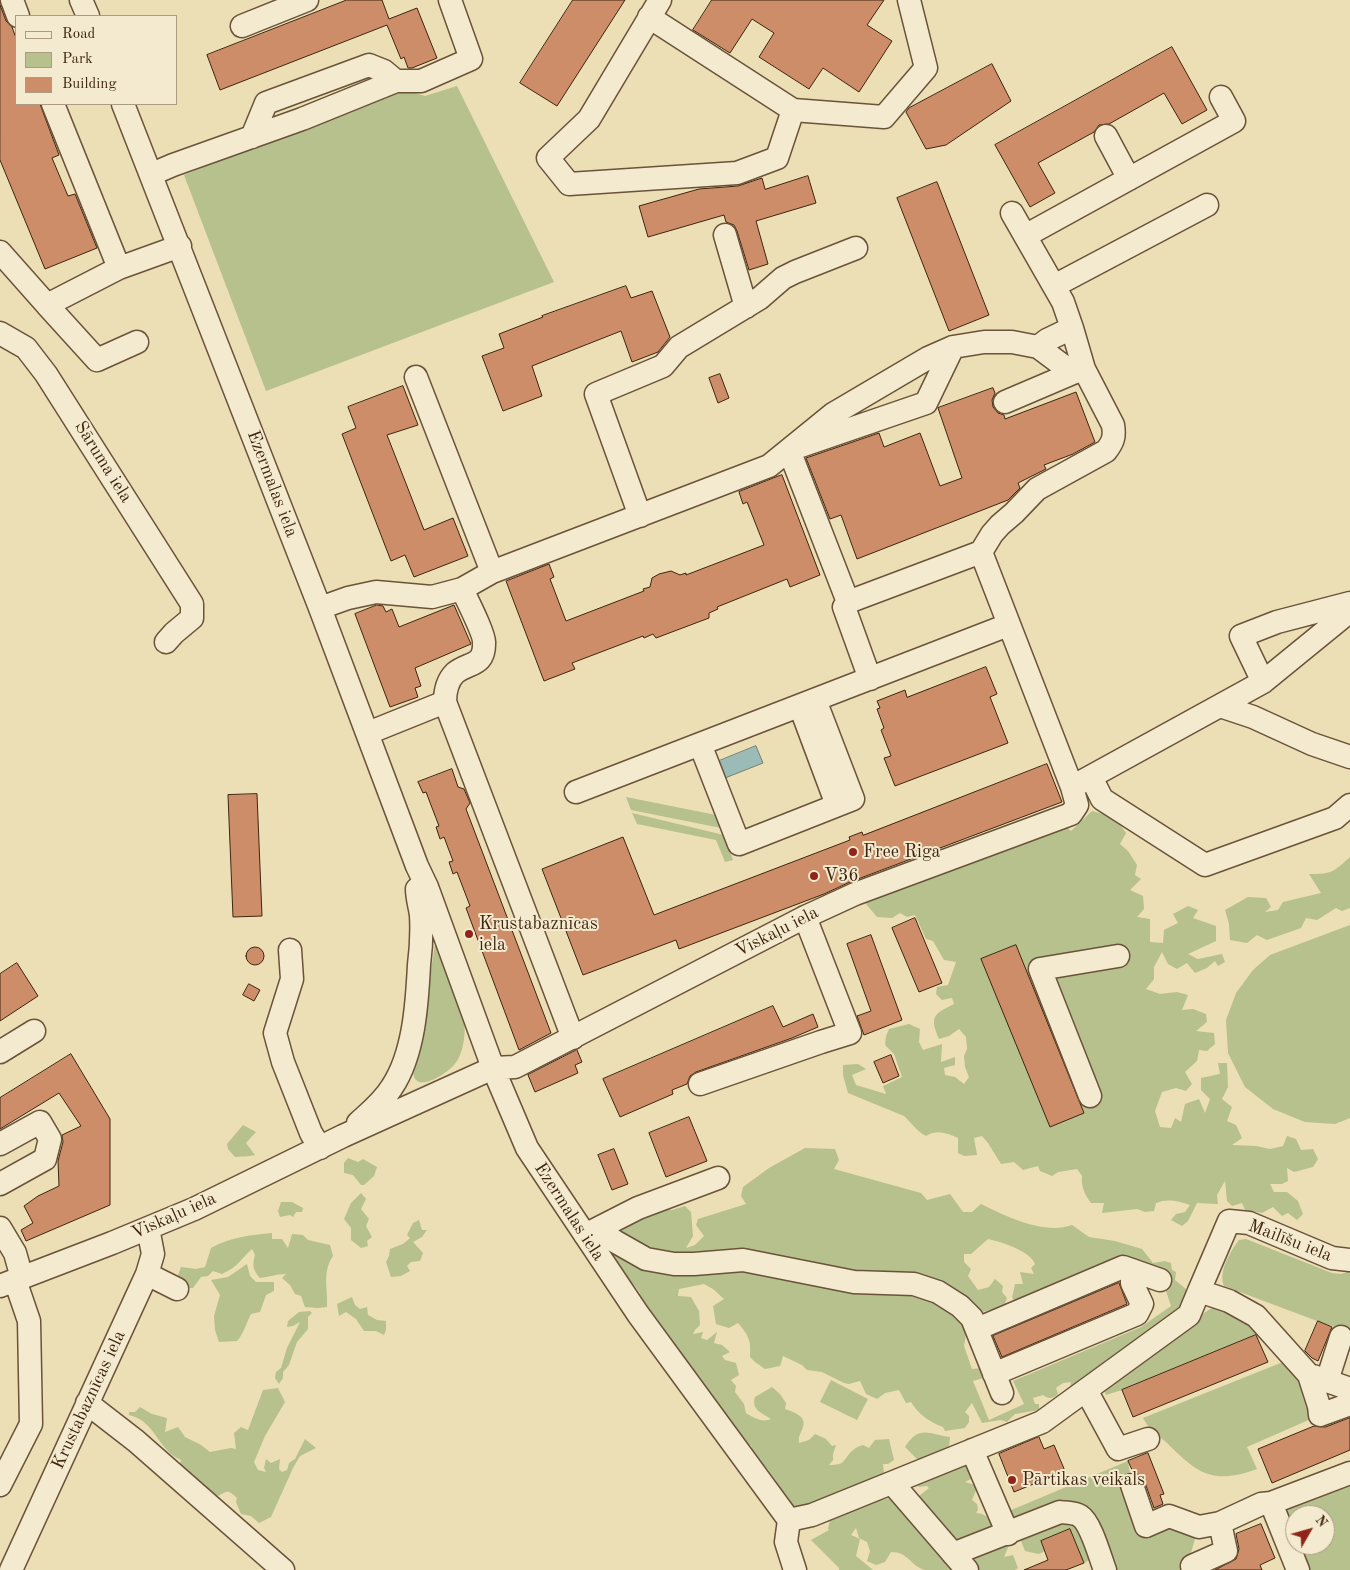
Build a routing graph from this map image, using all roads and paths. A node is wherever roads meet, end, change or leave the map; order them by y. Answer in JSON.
{"nodes":[{"id":1,"x":12,"y":0,"type":"edge"},
{"id":2,"x":81,"y":0,"type":"edge"},
{"id":3,"x":307,"y":0,"type":"edge"},
{"id":4,"x":450,"y":0,"type":"edge"},
{"id":5,"x":909,"y":0,"type":"edge"},
{"id":6,"x":655,"y":8,"type":"edge"},
{"id":7,"x":18,"y":15,"type":"edge"},
{"id":8,"x":88,"y":15,"type":"edge"},
{"id":9,"x":242,"y":26,"type":"dead end"},
{"id":10,"x":1221,"y":97,"type":"dead end"},
{"id":11,"x":53,"y":105,"type":"edge"},
{"id":12,"x":123,"y":105,"type":"edge"},
{"id":13,"x":792,"y":110,"type":"junction"},
{"id":14,"x":1106,"y":136,"type":"dead end"},
{"id":15,"x":152,"y":174,"type":"junction"},
{"id":16,"x":1130,"y":179,"type":"junction"},
{"id":17,"x":1207,"y":205,"type":"dead end"},
{"id":18,"x":1012,"y":213,"type":"dead end"},
{"id":19,"x":725,"y":235,"type":"dead end"},
{"id":20,"x":1025,"y":236,"type":"junction"},
{"id":21,"x":180,"y":246,"type":"junction"},
{"id":22,"x":856,"y":248,"type":"dead end"},
{"id":23,"x":0,"y":252,"type":"edge"},
{"id":24,"x":119,"y":268,"type":"junction"},
{"id":25,"x":1054,"y":286,"type":"junction"},
{"id":26,"x":47,"y":305,"type":"junction"},
{"id":27,"x":746,"y":307,"type":"junction"},
{"id":28,"x":1072,"y":328,"type":"junction"},
{"id":29,"x":0,"y":333,"type":"edge"},
{"id":30,"x":136,"y":342,"type":"dead end"},
{"id":31,"x":953,"y":347,"type":"junction"},
{"id":32,"x":1038,"y":347,"type":"junction"},
{"id":33,"x":1079,"y":371,"type":"junction"},
{"id":34,"x":416,"y":377,"type":"dead end"},
{"id":35,"x":1005,"y":402,"type":"dead end"},
{"id":36,"x":789,"y":450,"type":"junction"},
{"id":37,"x":640,"y":516,"type":"junction"},
{"id":38,"x":980,"y":552,"type":"junction"},
{"id":39,"x":492,"y":572,"type":"junction"},
{"id":40,"x":462,"y":589,"type":"junction"},
{"id":41,"x":848,"y":602,"type":"junction"},
{"id":42,"x":320,"y":608,"type":"junction"},
{"id":43,"x":1348,"y":612,"type":"edge"},
{"id":44,"x":1008,"y":625,"type":"junction"},
{"id":45,"x":166,"y":642,"type":"dead end"},
{"id":46,"x":870,"y":679,"type":"junction"},
{"id":47,"x":1263,"y":682,"type":"junction"},
{"id":48,"x":445,"y":702,"type":"junction"},
{"id":49,"x":807,"y":703,"type":"junction"},
{"id":50,"x":1220,"y":706,"type":"junction"},
{"id":51,"x":368,"y":733,"type":"junction"},
{"id":52,"x":700,"y":744,"type":"junction"},
{"id":53,"x":1350,"y":757,"type":"edge"},
{"id":54,"x":1082,"y":782,"type":"junction"},
{"id":55,"x":576,"y":792,"type":"dead end"},
{"id":56,"x":1350,"y":805,"type":"edge"},
{"id":57,"x":417,"y":866,"type":"junction"},
{"id":58,"x":805,"y":917,"type":"junction"},
{"id":59,"x":290,"y":950,"type":"dead end"},
{"id":60,"x":1118,"y":956,"type":"dead end"},
{"id":61,"x":34,"y":1030,"type":"dead end"},
{"id":62,"x":573,"y":1038,"type":"junction"},
{"id":63,"x":0,"y":1052,"type":"edge"},
{"id":64,"x":493,"y":1068,"type":"junction"},
{"id":65,"x":400,"y":1071,"type":"junction"},
{"id":66,"x":700,"y":1084,"type":"dead end"},
{"id":67,"x":1090,"y":1096,"type":"dead end"},
{"id":68,"x":427,"y":1099,"type":"junction"},
{"id":69,"x":343,"y":1136,"type":"junction"},
{"id":70,"x":0,"y":1144,"type":"edge"},
{"id":71,"x":320,"y":1148,"type":"junction"},
{"id":72,"x":718,"y":1178,"type":"dead end"},
{"id":73,"x":0,"y":1184,"type":"edge"},
{"id":74,"x":0,"y":1228,"type":"edge"},
{"id":75,"x":148,"y":1228,"type":"junction"},
{"id":76,"x":590,"y":1232,"type":"junction"},
{"id":77,"x":1350,"y":1260,"type":"edge"},
{"id":78,"x":1132,"y":1270,"type":"junction"},
{"id":79,"x":147,"y":1274,"type":"junction"},
{"id":80,"x":1160,"y":1280,"type":"dead end"},
{"id":81,"x":12,"y":1282,"type":"edge"},
{"id":82,"x":176,"y":1290,"type":"dead end"},
{"id":83,"x":1199,"y":1291,"type":"junction"},
{"id":84,"x":977,"y":1329,"type":"junction"},
{"id":85,"x":1341,"y":1337,"type":"dead end"},
{"id":86,"x":1318,"y":1378,"type":"junction"},
{"id":87,"x":1350,"y":1389,"type":"edge"},
{"id":88,"x":1086,"y":1390,"type":"junction"},
{"id":89,"x":87,"y":1403,"type":"junction"},
{"id":90,"x":1350,"y":1404,"type":"edge"},
{"id":91,"x":1148,"y":1439,"type":"dead end"},
{"id":92,"x":972,"y":1450,"type":"junction"},
{"id":93,"x":1350,"y":1473,"type":"edge"},
{"id":94,"x":892,"y":1484,"type":"junction"},
{"id":95,"x":0,"y":1485,"type":"edge"},
{"id":96,"x":1132,"y":1485,"type":"dead end"},
{"id":97,"x":1271,"y":1503,"type":"junction"},
{"id":98,"x":789,"y":1520,"type":"junction"},
{"id":99,"x":1220,"y":1522,"type":"junction"},
{"id":100,"x":1008,"y":1534,"type":"junction"},
{"id":101,"x":9,"y":1559,"type":"edge"},
{"id":102,"x":960,"y":1562,"type":"edge"},
{"id":103,"x":269,"y":1566,"type":"edge"},
{"id":104,"x":795,"y":1570,"type":"edge"},
{"id":105,"x":1105,"y":1570,"type":"edge"},
{"id":106,"x":1193,"y":1570,"type":"edge"},
{"id":107,"x":1298,"y":1570,"type":"edge"}],
"edges":[{"from":1,"to":7,"type":"street"},
{"from":2,"to":8,"type":"street"},
{"from":3,"to":9,"type":"street"},
{"from":4,"to":15,"type":"street"},
{"from":5,"to":13,"type":"street"},
{"from":6,"to":13,"type":"street"},
{"from":6,"to":13,"type":"street"},
{"from":10,"to":16,"type":"street"},
{"from":11,"to":24,"type":"street"},
{"from":12,"to":15,"type":"street","name":"Ezermalas iela"},
{"from":14,"to":16,"type":"street"},
{"from":15,"to":21,"type":"street","name":"Ezermalas iela"},
{"from":16,"to":20,"type":"street"},
{"from":17,"to":25,"type":"street"},
{"from":18,"to":20,"type":"street"},
{"from":19,"to":27,"type":"street"},
{"from":20,"to":25,"type":"street"},
{"from":21,"to":24,"type":"street"},
{"from":21,"to":42,"type":"street","name":"Ezermalas iela"},
{"from":22,"to":27,"type":"street"},
{"from":23,"to":26,"type":"street"},
{"from":24,"to":26,"type":"street"},
{"from":25,"to":28,"type":"street"},
{"from":26,"to":30,"type":"street"},
{"from":27,"to":37,"type":"street"},
{"from":28,"to":32,"type":"street"},
{"from":28,"to":33,"type":"street"},
{"from":29,"to":45,"type":"street","name":"Sāruma iela"},
{"from":31,"to":32,"type":"street"},
{"from":31,"to":36,"type":"street"},
{"from":31,"to":36,"type":"street"},
{"from":32,"to":33,"type":"street"},
{"from":33,"to":35,"type":"street"},
{"from":33,"to":38,"type":"street"},
{"from":34,"to":39,"type":"street"},
{"from":36,"to":37,"type":"street"},
{"from":36,"to":41,"type":"street"},
{"from":37,"to":39,"type":"street"},
{"from":38,"to":41,"type":"street"},
{"from":38,"to":44,"type":"street"},
{"from":39,"to":40,"type":"street"},
{"from":40,"to":42,"type":"street"},
{"from":40,"to":48,"type":"street"},
{"from":41,"to":46,"type":"street"},
{"from":42,"to":51,"type":"street","name":"Ezermalas iela"},
{"from":43,"to":47,"type":"street"},
{"from":43,"to":47,"type":"street"},
{"from":44,"to":46,"type":"street"},
{"from":44,"to":54,"type":"street"},
{"from":46,"to":49,"type":"street"},
{"from":47,"to":50,"type":"street"},
{"from":48,"to":51,"type":"street"},
{"from":48,"to":62,"type":"street"},
{"from":49,"to":52,"type":"street"},
{"from":49,"to":52,"type":"street"},
{"from":50,"to":53,"type":"street"},
{"from":50,"to":54,"type":"street"},
{"from":51,"to":57,"type":"street","name":"Ezermalas iela"},
{"from":52,"to":55,"type":"street"},
{"from":54,"to":56,"type":"street"},
{"from":54,"to":58,"type":"street","name":"Viskaļu iela"},
{"from":57,"to":64,"type":"street","name":"Ezermalas iela"},
{"from":57,"to":65,"type":"street","name":"Ezermalas iela"},
{"from":58,"to":62,"type":"street","name":"Viskaļu iela"},
{"from":58,"to":66,"type":"street"},
{"from":59,"to":71,"type":"street"},
{"from":60,"to":67,"type":"street"},
{"from":61,"to":63,"type":"street"},
{"from":62,"to":64,"type":"street","name":"Viskaļu iela"},
{"from":64,"to":68,"type":"street","name":"Viskaļu iela"},
{"from":64,"to":76,"type":"street","name":"Ezermalas iela"},
{"from":65,"to":68,"type":"street"},
{"from":65,"to":69,"type":"street","name":"Ezermalas iela"},
{"from":68,"to":69,"type":"street","name":"Viskaļu iela"},
{"from":69,"to":71,"type":"street","name":"Viskaļu iela"},
{"from":70,"to":73,"type":"street"},
{"from":71,"to":75,"type":"street","name":"Viskaļu iela"},
{"from":72,"to":76,"type":"street"},
{"from":74,"to":81,"type":"street"},
{"from":75,"to":79,"type":"street","name":"Krustabaznīcas iela"},
{"from":75,"to":81,"type":"street","name":"Viskaļu iela"},
{"from":76,"to":84,"type":"street"},
{"from":76,"to":98,"type":"street","name":"Ezermalas iela"},
{"from":77,"to":83,"type":"street","name":"Mailīšu iela"},
{"from":78,"to":80,"type":"street"},
{"from":78,"to":84,"type":"street"},
{"from":78,"to":84,"type":"street"},
{"from":79,"to":82,"type":"street"},
{"from":79,"to":89,"type":"street","name":"Krustabaznīcas iela"},
{"from":81,"to":95,"type":"street"},
{"from":83,"to":86,"type":"street"},
{"from":83,"to":88,"type":"street"},
{"from":85,"to":86,"type":"street"},
{"from":86,"to":87,"type":"street"},
{"from":86,"to":90,"type":"street"},
{"from":88,"to":91,"type":"street"},
{"from":88,"to":92,"type":"street"},
{"from":89,"to":101,"type":"street","name":"Krustabaznīcas iela"},
{"from":89,"to":103,"type":"street"},
{"from":92,"to":94,"type":"street"},
{"from":92,"to":100,"type":"street"},
{"from":93,"to":97,"type":"street"},
{"from":94,"to":98,"type":"street"},
{"from":94,"to":102,"type":"street"},
{"from":96,"to":99,"type":"street"},
{"from":97,"to":99,"type":"street"},
{"from":97,"to":107,"type":"street"},
{"from":98,"to":104,"type":"street"},
{"from":99,"to":106,"type":"street"},
{"from":100,"to":102,"type":"street"},
{"from":100,"to":105,"type":"street"}]}
